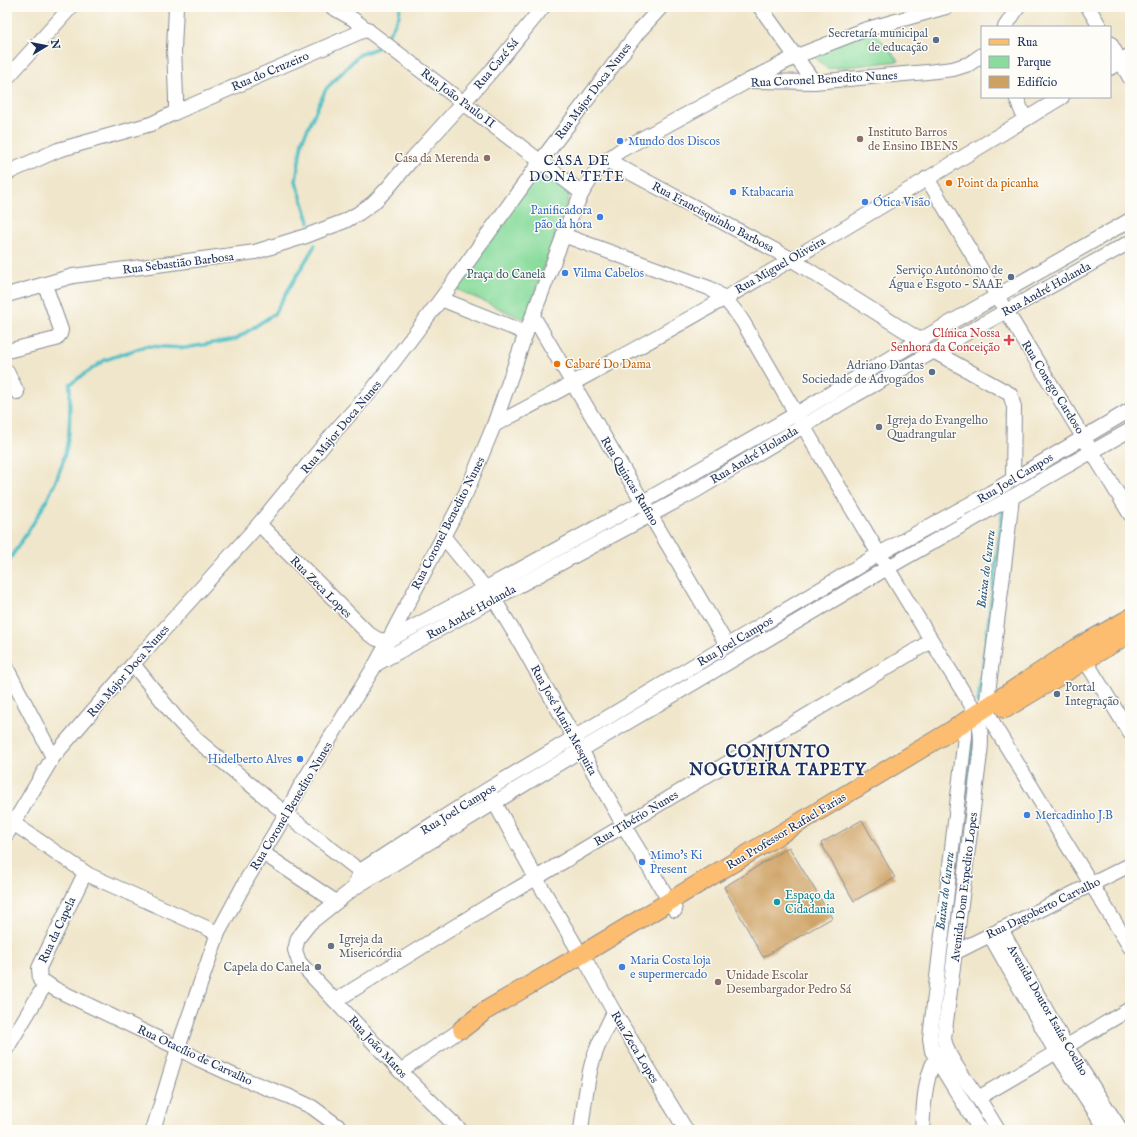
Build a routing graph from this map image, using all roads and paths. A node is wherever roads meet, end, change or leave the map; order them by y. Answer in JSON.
{"nodes":[{"id":1,"x":72,"y":7,"type":"edge"},
{"id":2,"x":176,"y":7,"type":"edge"},
{"id":3,"x":543,"y":7,"type":"edge"},
{"id":4,"x":661,"y":7,"type":"edge"},
{"id":5,"x":760,"y":7,"type":"edge"},
{"id":6,"x":946,"y":7,"type":"edge"},
{"id":7,"x":1018,"y":7,"type":"edge"},
{"id":8,"x":1088,"y":7,"type":"edge"},
{"id":9,"x":336,"y":8,"type":"edge"},
{"id":10,"x":1006,"y":26,"type":"edge"},
{"id":11,"x":1099,"y":26,"type":"edge"},
{"id":12,"x":370,"y":32,"type":"junction"},
{"id":13,"x":1111,"y":45,"type":"edge"},
{"id":14,"x":797,"y":56,"type":"junction"},
{"id":15,"x":981,"y":56,"type":"edge"},
{"id":16,"x":1120,"y":61,"type":"edge"},
{"id":17,"x":7,"y":78,"type":"edge"},
{"id":18,"x":1130,"y":78,"type":"edge"},
{"id":19,"x":748,"y":81,"type":"junction"},
{"id":20,"x":814,"y":82,"type":"junction"},
{"id":21,"x":1016,"y":98,"type":"edge"},
{"id":22,"x":1060,"y":98,"type":"edge"},
{"id":23,"x":463,"y":102,"type":"junction"},
{"id":24,"x":174,"y":113,"type":"junction"},
{"id":25,"x":1025,"y":119,"type":"junction"},
{"id":26,"x":607,"y":160,"type":"junction"},
{"id":27,"x":540,"y":162,"type":"junction"},
{"id":28,"x":7,"y":173,"type":"edge"},
{"id":29,"x":928,"y":178,"type":"junction"},
{"id":30,"x":582,"y":193,"type":"junction"},
{"id":31,"x":345,"y":220,"type":"joint"},
{"id":32,"x":1130,"y":220,"type":"edge"},
{"id":33,"x":563,"y":235,"type":"junction"},
{"id":34,"x":1130,"y":242,"type":"edge"},
{"id":35,"x":791,"y":259,"type":"junction"},
{"id":36,"x":45,"y":284,"type":"junction"},
{"id":37,"x":7,"y":295,"type":"edge"},
{"id":38,"x":997,"y":296,"type":"junction"},
{"id":39,"x":724,"y":298,"type":"junction"},
{"id":40,"x":441,"y":299,"type":"junction"},
{"id":41,"x":1006,"y":311,"type":"junction"},
{"id":42,"x":533,"y":316,"type":"junction"},
{"id":43,"x":526,"y":333,"type":"junction"},
{"id":44,"x":920,"y":340,"type":"junction"},
{"id":45,"x":7,"y":351,"type":"edge"},
{"id":46,"x":933,"y":351,"type":"junction"},
{"id":47,"x":7,"y":372,"type":"edge"},
{"id":48,"x":573,"y":384,"type":"junction"},
{"id":49,"x":17,"y":392,"type":"dead end"},
{"id":50,"x":1130,"y":410,"type":"edge"},
{"id":51,"x":800,"y":420,"type":"junction"},
{"id":52,"x":494,"y":425,"type":"junction"},
{"id":53,"x":1130,"y":430,"type":"edge"},
{"id":54,"x":1084,"y":436,"type":"junction"},
{"id":55,"x":1092,"y":451,"type":"junction"},
{"id":56,"x":1013,"y":479,"type":"junction"},
{"id":57,"x":990,"y":493,"type":"junction"},
{"id":58,"x":1012,"y":498,"type":"junction"},
{"id":59,"x":643,"y":502,"type":"junction"},
{"id":60,"x":995,"y":508,"type":"junction"},
{"id":61,"x":1130,"y":514,"type":"edge"},
{"id":62,"x":651,"y":516,"type":"junction"},
{"id":63,"x":258,"y":524,"type":"junction"},
{"id":64,"x":443,"y":536,"type":"junction"},
{"id":65,"x":879,"y":554,"type":"junction"},
{"id":66,"x":887,"y":568,"type":"junction"},
{"id":67,"x":490,"y":594,"type":"junction"},
{"id":68,"x":1130,"y":618,"type":"edge"},
{"id":69,"x":1130,"y":633,"type":"edge"},
{"id":70,"x":387,"y":641,"type":"junction"},
{"id":71,"x":931,"y":641,"type":"junction"},
{"id":72,"x":727,"y":645,"type":"junction"},
{"id":73,"x":1081,"y":654,"type":"junction"},
{"id":74,"x":133,"y":664,"type":"junction"},
{"id":75,"x":376,"y":664,"type":"junction"},
{"id":76,"x":7,"y":669,"type":"edge"},
{"id":77,"x":977,"y":721,"type":"junction"},
{"id":78,"x":1130,"y":733,"type":"edge"},
{"id":79,"x":578,"y":744,"type":"junction"},
{"id":80,"x":52,"y":757,"type":"junction"},
{"id":81,"x":487,"y":790,"type":"junction"},
{"id":82,"x":495,"y":803,"type":"junction"},
{"id":83,"x":286,"y":814,"type":"junction"},
{"id":84,"x":624,"y":826,"type":"junction"},
{"id":85,"x":10,"y":829,"type":"edge"},
{"id":86,"x":263,"y":853,"type":"junction"},
{"id":87,"x":1130,"y":865,"type":"edge"},
{"id":88,"x":85,"y":873,"type":"junction"},
{"id":89,"x":364,"y":876,"type":"junction"},
{"id":90,"x":536,"y":878,"type":"junction"},
{"id":91,"x":1091,"y":884,"type":"junction"},
{"id":92,"x":336,"y":902,"type":"junction"},
{"id":93,"x":672,"y":906,"type":"junction"},
{"id":94,"x":218,"y":932,"type":"junction"},
{"id":95,"x":996,"y":932,"type":"junction"},
{"id":96,"x":1130,"y":947,"type":"edge"},
{"id":97,"x":956,"y":952,"type":"junction"},
{"id":98,"x":584,"y":959,"type":"junction"},
{"id":99,"x":46,"y":983,"type":"junction"},
{"id":100,"x":335,"y":1002,"type":"junction"},
{"id":101,"x":1130,"y":1009,"type":"edge"},
{"id":102,"x":614,"y":1012,"type":"junction"},
{"id":103,"x":462,"y":1029,"type":"joint"},
{"id":104,"x":945,"y":1045,"type":"junction"},
{"id":105,"x":7,"y":1048,"type":"edge"},
{"id":106,"x":178,"y":1048,"type":"junction"},
{"id":107,"x":1061,"y":1049,"type":"junction"},
{"id":108,"x":936,"y":1058,"type":"junction"},
{"id":109,"x":400,"y":1071,"type":"junction"},
{"id":110,"x":978,"y":1098,"type":"junction"},
{"id":111,"x":153,"y":1130,"type":"edge"},
{"id":112,"x":343,"y":1130,"type":"edge"},
{"id":113,"x":460,"y":1130,"type":"edge"},
{"id":114,"x":581,"y":1130,"type":"edge"},
{"id":115,"x":686,"y":1130,"type":"edge"},
{"id":116,"x":922,"y":1130,"type":"edge"},
{"id":117,"x":980,"y":1130,"type":"edge"},
{"id":118,"x":998,"y":1130,"type":"edge"},
{"id":119,"x":1107,"y":1130,"type":"edge"},
{"id":120,"x":1122,"y":1130,"type":"edge"}],
"edges":[{"from":1,"to":17,"type":"street"},
{"from":2,"to":24,"type":"street"},
{"from":3,"to":23,"type":"street","name":"Rua Cazé Sá"},
{"from":4,"to":27,"type":"street","name":"Rua Major Doca Nunes"},
{"from":5,"to":14,"type":"street"},
{"from":6,"to":14,"type":"street"},
{"from":7,"to":10,"type":"street"},
{"from":8,"to":11,"type":"street"},
{"from":9,"to":12,"type":"street","name":"Rua João Paulo II"},
{"from":12,"to":23,"type":"street","name":"Rua João Paulo II"},
{"from":12,"to":24,"type":"street","name":"Rua do Cruzeiro"},
{"from":13,"to":16,"type":"street"},
{"from":14,"to":19,"type":"street"},
{"from":14,"to":20,"type":"street"},
{"from":15,"to":20,"type":"street","name":"Rua Coronel Benedito Nunes"},
{"from":16,"to":18,"type":"street"},
{"from":19,"to":20,"type":"street","name":"Rua Coronel Benedito Nunes"},
{"from":19,"to":26,"type":"street","name":"Rua Coronel Benedito Nunes"},
{"from":21,"to":25,"type":"street"},
{"from":22,"to":25,"type":"street","name":"Rua Miguel Oliveira"},
{"from":23,"to":27,"type":"street","name":"Rua João Paulo II"},
{"from":23,"to":31,"type":"street","name":"Rua Cazé Sá"},
{"from":24,"to":28,"type":"street","name":"Rua do Cruzeiro"},
{"from":25,"to":29,"type":"street","name":"Rua Miguel Oliveira"},
{"from":26,"to":30,"type":"street","name":"Rua Coronel Benedito Nunes"},
{"from":26,"to":35,"type":"street","name":"Rua Francisquinho Barbosa"},
{"from":27,"to":30,"type":"street","name":"Rua João Paulo II"},
{"from":27,"to":40,"type":"street","name":"Rua Major Doca Nunes"},
{"from":29,"to":35,"type":"street","name":"Rua Miguel Oliveira"},
{"from":29,"to":38,"type":"street","name":"Rua Conego Cardoso"},
{"from":30,"to":33,"type":"street","name":"Rua Coronel Benedito Nunes"},
{"from":31,"to":36,"type":"street","name":"Rua Sebastião Barbosa"},
{"from":32,"to":38,"type":"street","name":"Rua André Holanda"},
{"from":33,"to":39,"type":"street"},
{"from":33,"to":42,"type":"street","name":"Rua Coronel Benedito Nunes"},
{"from":34,"to":41,"type":"street","name":"Rua André Holanda"},
{"from":35,"to":39,"type":"street","name":"Rua Miguel Oliveira"},
{"from":35,"to":44,"type":"street","name":"Rua Francisquinho Barbosa"},
{"from":36,"to":37,"type":"street","name":"Rua Sebastião Barbosa"},
{"from":36,"to":45,"type":"street"},
{"from":38,"to":41,"type":"street","name":"Rua Conego Cardoso"},
{"from":38,"to":44,"type":"street","name":"Rua André Holanda"},
{"from":39,"to":48,"type":"street","name":"Rua Miguel Oliveira"},
{"from":39,"to":51,"type":"street"},
{"from":40,"to":43,"type":"street"},
{"from":40,"to":63,"type":"street","name":"Rua Major Doca Nunes"},
{"from":41,"to":46,"type":"street","name":"Rua André Holanda"},
{"from":41,"to":54,"type":"street","name":"Rua Conego Cardoso"},
{"from":42,"to":43,"type":"street","name":"Rua Coronel Benedito Nunes"},
{"from":42,"to":48,"type":"street","name":"Rua Quincas Rufino"},
{"from":43,"to":52,"type":"street","name":"Rua Coronel Benedito Nunes"},
{"from":44,"to":51,"type":"street","name":"Rua André Holanda"},
{"from":46,"to":51,"type":"street","name":"Rua André Holanda"},
{"from":46,"to":56,"type":"street"},
{"from":47,"to":49,"type":"street"},
{"from":48,"to":52,"type":"street","name":"Rua Miguel Oliveira"},
{"from":48,"to":59,"type":"street","name":"Rua Quincas Rufino"},
{"from":50,"to":54,"type":"street","name":"Rua Joel Campos"},
{"from":51,"to":59,"type":"street","name":"Rua André Holanda"},
{"from":51,"to":62,"type":"street","name":"Rua André Holanda"},
{"from":51,"to":65,"type":"street"},
{"from":52,"to":64,"type":"street","name":"Rua Coronel Benedito Nunes"},
{"from":53,"to":55,"type":"street","name":"Rua Joel Campos"},
{"from":54,"to":55,"type":"street","name":"Rua Conego Cardoso"},
{"from":54,"to":56,"type":"street","name":"Rua Joel Campos"},
{"from":55,"to":58,"type":"street","name":"Rua Joel Campos"},
{"from":55,"to":61,"type":"street","name":"Rua Conego Cardoso"},
{"from":56,"to":57,"type":"street","name":"Rua Joel Campos"},
{"from":57,"to":60,"type":"street"},
{"from":57,"to":65,"type":"street","name":"Rua Joel Campos"},
{"from":58,"to":60,"type":"street","name":"Rua Joel Campos"},
{"from":58,"to":77,"type":"street","name":"Avenida Dom Expedito Lopes"},
{"from":59,"to":62,"type":"street","name":"Rua Quincas Rufino"},
{"from":59,"to":67,"type":"street","name":"Rua André Holanda"},
{"from":60,"to":66,"type":"street","name":"Rua Joel Campos"},
{"from":62,"to":67,"type":"street","name":"Rua André Holanda"},
{"from":62,"to":72,"type":"street","name":"Rua Quincas Rufino"},
{"from":63,"to":70,"type":"street","name":"Rua Zeca Lopes"},
{"from":63,"to":74,"type":"street","name":"Rua Major Doca Nunes"},
{"from":64,"to":67,"type":"street","name":"Rua José Maria Mesquita"},
{"from":64,"to":70,"type":"street","name":"Rua Coronel Benedito Nunes"},
{"from":65,"to":66,"type":"street"},
{"from":65,"to":72,"type":"street","name":"Rua Joel Campos"},
{"from":66,"to":71,"type":"street"},
{"from":66,"to":79,"type":"street","name":"Rua Joel Campos"},
{"from":67,"to":70,"type":"street","name":"Rua André Holanda"},
{"from":67,"to":75,"type":"street","name":"Rua André Holanda"},
{"from":67,"to":79,"type":"street","name":"Rua José Maria Mesquita"},
{"from":68,"to":73,"type":"main road","name":"Rua Professor Rafael Farias"},
{"from":69,"to":73,"type":"main road","name":"Rua Professor Rafael Farias"},
{"from":70,"to":75,"type":"street","name":"Rua Coronel Benedito Nunes"},
{"from":71,"to":77,"type":"street"},
{"from":71,"to":84,"type":"street","name":"Rua Tibério Nunes"},
{"from":72,"to":79,"type":"street","name":"Rua Joel Campos"},
{"from":73,"to":77,"type":"main road","name":"Rua Professor Rafael Farias"},
{"from":73,"to":78,"type":"street"},
{"from":74,"to":80,"type":"street","name":"Rua Major Doca Nunes"},
{"from":74,"to":83,"type":"street"},
{"from":75,"to":83,"type":"street","name":"Rua Coronel Benedito Nunes"},
{"from":76,"to":80,"type":"street"},
{"from":77,"to":91,"type":"street"},
{"from":77,"to":93,"type":"main road","name":"Rua Professor Rafael Farias"},
{"from":77,"to":97,"type":"street","name":"Avenida Dom Expedito Lopes"},
{"from":77,"to":108,"type":"street","name":"Avenida Dom Expedito Lopes"},
{"from":79,"to":81,"type":"street","name":"Rua Joel Campos"},
{"from":79,"to":82,"type":"street","name":"Rua Joel Campos"},
{"from":79,"to":84,"type":"street","name":"Rua José Maria Mesquita"},
{"from":80,"to":85,"type":"street","name":"Rua Major Doca Nunes"},
{"from":81,"to":82,"type":"street","name":"Rua Zeca Lopes"},
{"from":81,"to":89,"type":"street","name":"Rua Joel Campos"},
{"from":82,"to":89,"type":"street","name":"Rua Joel Campos"},
{"from":82,"to":90,"type":"street","name":"Rua Zeca Lopes"},
{"from":83,"to":86,"type":"street","name":"Rua Coronel Benedito Nunes"},
{"from":83,"to":89,"type":"street"},
{"from":84,"to":90,"type":"street","name":"Rua Tibério Nunes"},
{"from":84,"to":93,"type":"street","name":"Rua José Maria Mesquita"},
{"from":85,"to":88,"type":"street"},
{"from":86,"to":92,"type":"street"},
{"from":86,"to":94,"type":"street","name":"Rua Coronel Benedito Nunes"},
{"from":87,"to":91,"type":"street","name":"Rua Dagoberto Carvalho"},
{"from":88,"to":94,"type":"street"},
{"from":88,"to":99,"type":"street","name":"Rua da Capela"},
{"from":89,"to":92,"type":"street"},
{"from":90,"to":98,"type":"street","name":"Rua Zeca Lopes"},
{"from":90,"to":100,"type":"street","name":"Rua Tibério Nunes"},
{"from":91,"to":95,"type":"street","name":"Rua Dagoberto Carvalho"},
{"from":91,"to":96,"type":"street"},
{"from":92,"to":100,"type":"street","name":"Rua João Matos"},
{"from":93,"to":98,"type":"main road","name":"Rua Professor Rafael Farias"},
{"from":94,"to":106,"type":"street","name":"Rua Coronel Benedito Nunes"},
{"from":95,"to":97,"type":"street","name":"Rua Dagoberto Carvalho"},
{"from":95,"to":107,"type":"street","name":"Avenida Doutor Isaías Coelho"},
{"from":97,"to":104,"type":"street","name":"Avenida Dom Expedito Lopes"},
{"from":98,"to":102,"type":"street","name":"Rua Zeca Lopes"},
{"from":98,"to":103,"type":"main road","name":"Rua Professor Rafael Farias"},
{"from":99,"to":105,"type":"street"},
{"from":99,"to":106,"type":"street","name":"Rua Otacílio de Carvalho"},
{"from":100,"to":109,"type":"street","name":"Rua João Matos"},
{"from":101,"to":107,"type":"street"},
{"from":102,"to":114,"type":"street"},
{"from":102,"to":115,"type":"street","name":"Rua Zeca Lopes"},
{"from":103,"to":109,"type":"street","name":"Rua Professor Rafael Farias"},
{"from":104,"to":108,"type":"street"},
{"from":104,"to":110,"type":"street"},
{"from":106,"to":111,"type":"street","name":"Rua Coronel Benedito Nunes"},
{"from":106,"to":112,"type":"street","name":"Rua Otacílio de Carvalho"},
{"from":107,"to":110,"type":"street"},
{"from":107,"to":119,"type":"street","name":"Avenida Doutor Isaías Coelho"},
{"from":107,"to":120,"type":"street","name":"Avenida Doutor Isaías Coelho"},
{"from":108,"to":116,"type":"street"},
{"from":108,"to":117,"type":"street","name":"Avenida Dom Expedito Lopes"},
{"from":109,"to":113,"type":"street","name":"Rua João Matos"},
{"from":110,"to":118,"type":"street"}]}
